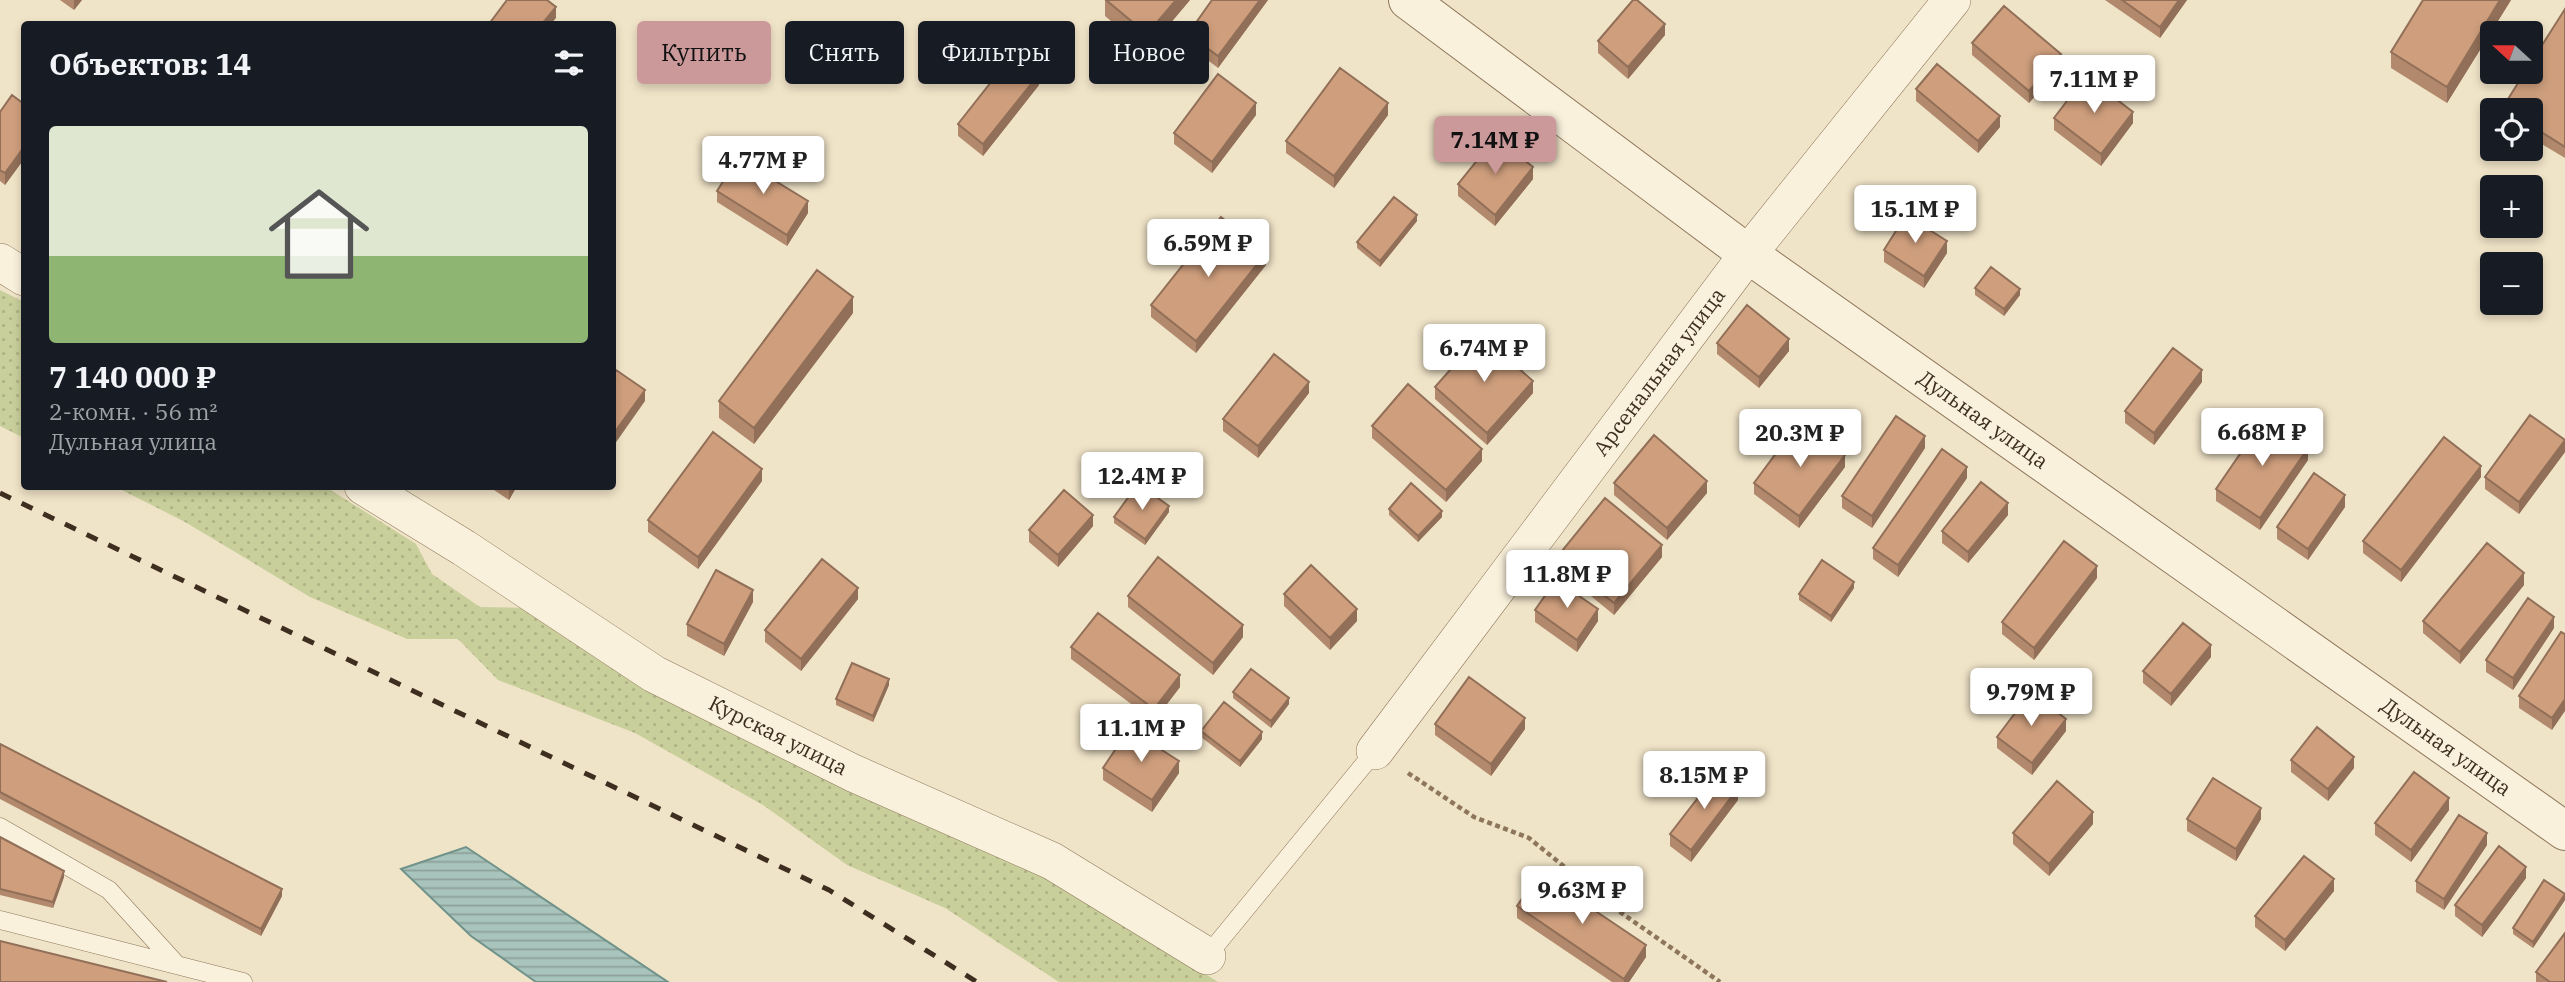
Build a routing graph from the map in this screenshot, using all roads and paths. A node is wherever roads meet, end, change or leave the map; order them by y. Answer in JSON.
{"nodes":[{"id":1,"x":1408,"y":0,"type":"edge"},
{"id":2,"x":1952,"y":0,"type":"edge"},
{"id":3,"x":1748,"y":254,"type":"junction"},
{"id":4,"x":0,"y":262,"type":"edge"},
{"id":5,"x":21,"y":275,"type":"edge"},
{"id":6,"x":370,"y":490,"type":"edge"},
{"id":7,"x":1375,"y":751,"type":"junction"},
{"id":8,"x":0,"y":827,"type":"edge"},
{"id":9,"x":2565,"y":831,"type":"edge"},
{"id":10,"x":0,"y":920,"type":"edge"},
{"id":11,"x":1207,"y":956,"type":"joint"},
{"id":12,"x":178,"y":965,"type":"junction"},
{"id":13,"x":243,"y":982,"type":"edge"},
{"id":14,"x":1720,"y":982,"type":"edge"}],
"edges":[{"from":1,"to":3,"type":"street","name":"Дульная улица"},
{"from":2,"to":3,"type":"street","name":"Арсенальная улица"},
{"from":3,"to":7,"type":"street","name":"Арсенальная улица"},
{"from":3,"to":9,"type":"street","name":"Дульная улица"},
{"from":4,"to":5,"type":"street"},
{"from":6,"to":11,"type":"street","name":"Курская улица"},
{"from":7,"to":11,"type":"lane"},
{"from":7,"to":14,"type":"path"},
{"from":8,"to":12,"type":"lane"},
{"from":10,"to":12,"type":"lane"},
{"from":12,"to":13,"type":"lane"}]}
